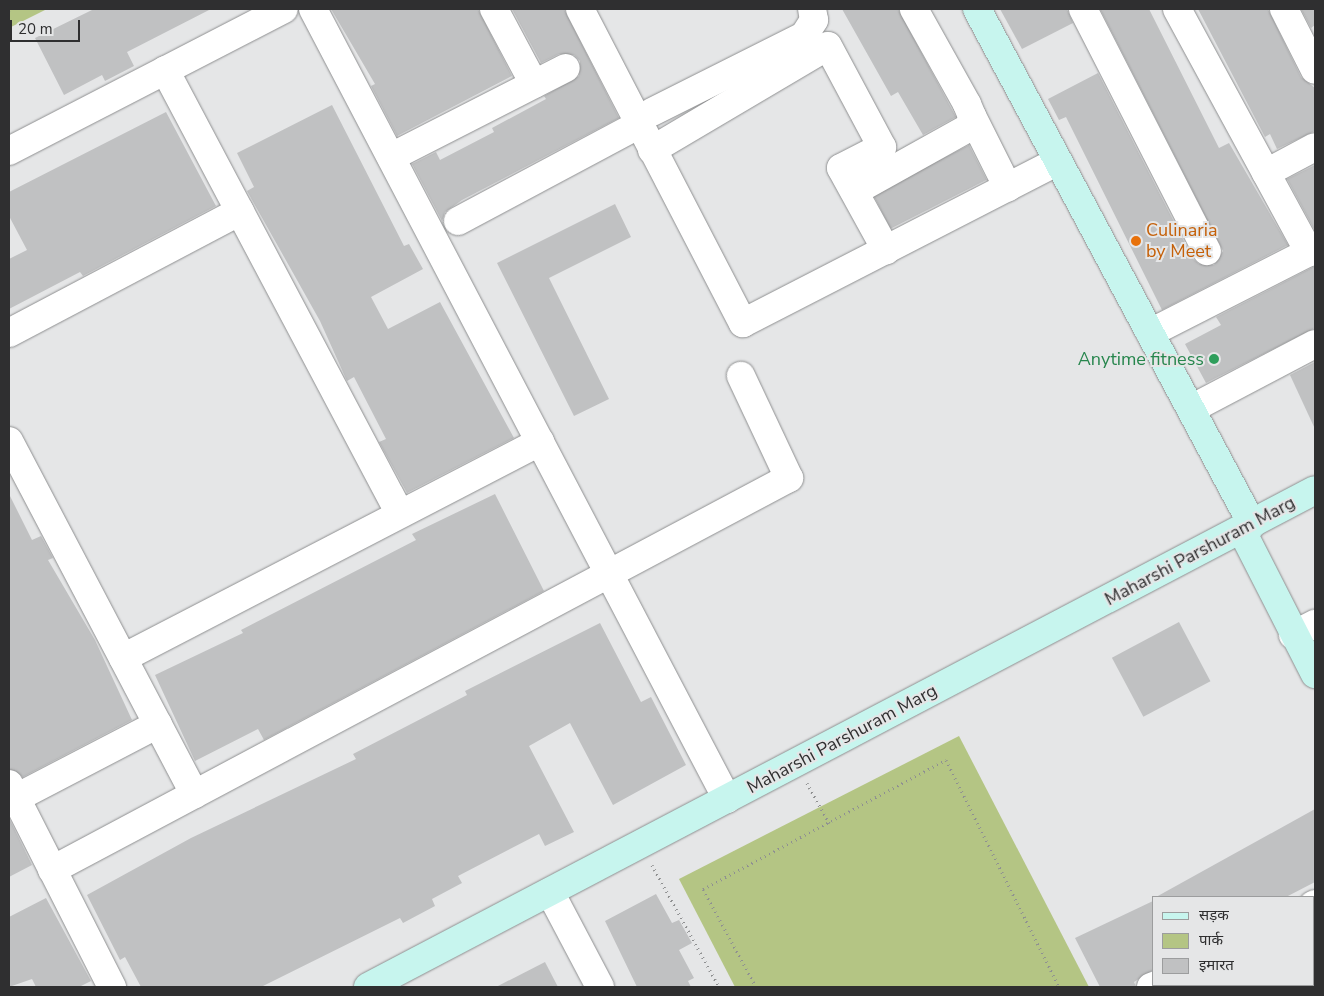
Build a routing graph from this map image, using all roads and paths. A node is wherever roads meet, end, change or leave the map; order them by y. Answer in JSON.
{"nodes":[{"id":1,"x":284,"y":9,"type":"edge"},
{"id":2,"x":313,"y":9,"type":"edge"},
{"id":3,"x":494,"y":9,"type":"edge"},
{"id":4,"x":580,"y":9,"type":"edge"},
{"id":5,"x":812,"y":9,"type":"edge"},
{"id":6,"x":914,"y":9,"type":"edge"},
{"id":7,"x":977,"y":9,"type":"edge"},
{"id":8,"x":1083,"y":9,"type":"edge"},
{"id":9,"x":1177,"y":9,"type":"edge"},
{"id":10,"x":1284,"y":9,"type":"edge"},
{"id":11,"x":566,"y":68,"type":"dead end"},
{"id":12,"x":165,"y":70,"type":"junction"},
{"id":13,"x":1315,"y":70,"type":"edge"},
{"id":14,"x":534,"y":84,"type":"junction"},
{"id":15,"x":972,"y":116,"type":"junction"},
{"id":16,"x":645,"y":119,"type":"junction"},
{"id":17,"x":1315,"y":147,"type":"edge"},
{"id":18,"x":652,"y":150,"type":"junction"},
{"id":19,"x":9,"y":151,"type":"edge"},
{"id":20,"x":391,"y":157,"type":"junction"},
{"id":21,"x":1058,"y":162,"type":"junction"},
{"id":22,"x":1266,"y":173,"type":"junction"},
{"id":23,"x":1008,"y":188,"type":"junction"},
{"id":24,"x":855,"y":190,"type":"junction"},
{"id":25,"x":240,"y":211,"type":"junction"},
{"id":26,"x":458,"y":221,"type":"dead end"},
{"id":27,"x":886,"y":250,"type":"junction"},
{"id":28,"x":1312,"y":250,"type":"edge"},
{"id":29,"x":1207,"y":251,"type":"dead end"},
{"id":30,"x":9,"y":333,"type":"edge"},
{"id":31,"x":1150,"y":333,"type":"junction"},
{"id":32,"x":1315,"y":344,"type":"edge"},
{"id":33,"x":741,"y":376,"type":"dead end"},
{"id":34,"x":1191,"y":409,"type":"junction"},
{"id":35,"x":9,"y":441,"type":"edge"},
{"id":36,"x":540,"y":442,"type":"junction"},
{"id":37,"x":1315,"y":490,"type":"edge"},
{"id":38,"x":400,"y":514,"type":"junction"},
{"id":39,"x":1246,"y":526,"type":"junction"},
{"id":40,"x":608,"y":571,"type":"junction"},
{"id":41,"x":1304,"y":630,"type":"edge"},
{"id":42,"x":123,"y":658,"type":"junction"},
{"id":43,"x":1315,"y":674,"type":"edge"},
{"id":44,"x":158,"y":724,"type":"junction"},
{"id":45,"x":797,"y":763,"type":"junction"},
{"id":46,"x":12,"y":791,"type":"edge"},
{"id":47,"x":194,"y":794,"type":"junction"},
{"id":48,"x":727,"y":799,"type":"junction"},
{"id":49,"x":829,"y":823,"type":"junction"},
{"id":50,"x":641,"y":845,"type":"junction"},
{"id":51,"x":52,"y":870,"type":"junction"},
{"id":52,"x":550,"y":892,"type":"junction"},
{"id":53,"x":112,"y":987,"type":"edge"},
{"id":54,"x":368,"y":987,"type":"edge"},
{"id":55,"x":600,"y":987,"type":"edge"},
{"id":56,"x":719,"y":987,"type":"edge"},
{"id":57,"x":756,"y":987,"type":"edge"},
{"id":58,"x":1059,"y":987,"type":"edge"}],
"edges":[{"from":1,"to":12,"type":"street"},
{"from":2,"to":20,"type":"street"},
{"from":3,"to":14,"type":"street"},
{"from":4,"to":16,"type":"street"},
{"from":5,"to":16,"type":"street"},
{"from":6,"to":15,"type":"street"},
{"from":7,"to":21,"type":"street"},
{"from":8,"to":29,"type":"street"},
{"from":9,"to":22,"type":"street"},
{"from":10,"to":13,"type":"street"},
{"from":11,"to":14,"type":"street"},
{"from":12,"to":19,"type":"street"},
{"from":12,"to":25,"type":"street"},
{"from":14,"to":20,"type":"street"},
{"from":15,"to":23,"type":"street"},
{"from":15,"to":24,"type":"street"},
{"from":16,"to":18,"type":"street"},
{"from":16,"to":26,"type":"street"},
{"from":17,"to":22,"type":"street"},
{"from":18,"to":24,"type":"street"},
{"from":18,"to":27,"type":"street"},
{"from":20,"to":36,"type":"street"},
{"from":21,"to":23,"type":"street"},
{"from":21,"to":31,"type":"street"},
{"from":22,"to":28,"type":"street"},
{"from":23,"to":27,"type":"street"},
{"from":24,"to":27,"type":"street"},
{"from":25,"to":30,"type":"street"},
{"from":25,"to":38,"type":"street"},
{"from":28,"to":31,"type":"street"},
{"from":31,"to":34,"type":"street"},
{"from":32,"to":34,"type":"street"},
{"from":33,"to":40,"type":"street"},
{"from":34,"to":39,"type":"street"},
{"from":35,"to":42,"type":"street"},
{"from":36,"to":38,"type":"street"},
{"from":36,"to":40,"type":"street"},
{"from":37,"to":39,"type":"street","name":"Maharshi Parshuram Marg"},
{"from":38,"to":42,"type":"street"},
{"from":39,"to":41,"type":"street"},
{"from":39,"to":45,"type":"street","name":"Maharshi Parshuram Marg"},
{"from":40,"to":47,"type":"street"},
{"from":40,"to":48,"type":"street"},
{"from":41,"to":43,"type":"street"},
{"from":42,"to":44,"type":"street"},
{"from":44,"to":46,"type":"street"},
{"from":44,"to":47,"type":"street"},
{"from":45,"to":48,"type":"street","name":"Maharshi Parshuram Marg"},
{"from":45,"to":49,"type":"path"},
{"from":46,"to":51,"type":"street"},
{"from":47,"to":51,"type":"street"},
{"from":48,"to":50,"type":"street","name":"Maharshi Parshuram Marg"},
{"from":49,"to":57,"type":"path"},
{"from":49,"to":58,"type":"path"},
{"from":50,"to":52,"type":"street","name":"Maharshi Parshuram Marg"},
{"from":50,"to":56,"type":"path"},
{"from":51,"to":53,"type":"street"},
{"from":52,"to":54,"type":"street","name":"Maharshi Parshuram Marg"},
{"from":52,"to":55,"type":"street"}]}
